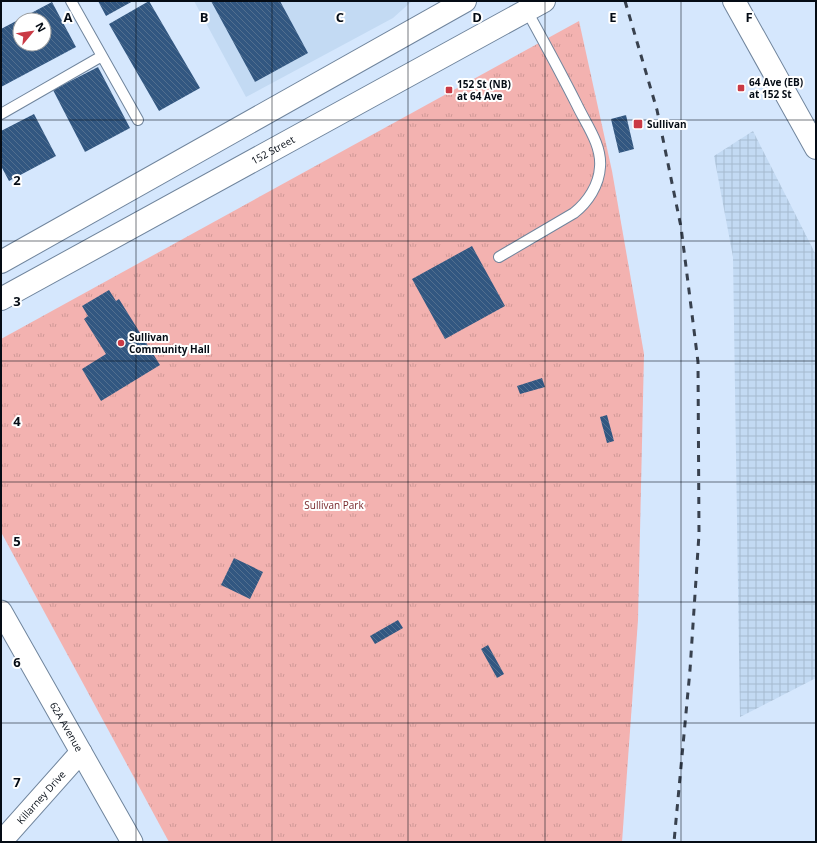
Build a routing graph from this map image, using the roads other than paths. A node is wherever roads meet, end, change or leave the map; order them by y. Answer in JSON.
{"nodes":[{"id":1,"x":71,"y":1,"type":"edge"},
{"id":2,"x":465,"y":1,"type":"edge"},
{"id":3,"x":734,"y":1,"type":"edge"},
{"id":4,"x":535,"y":6,"type":"edge"},
{"id":5,"x":102,"y":56,"type":"junction"},
{"id":6,"x":1,"y":114,"type":"edge"},
{"id":7,"x":138,"y":120,"type":"dead end"},
{"id":8,"x":816,"y":148,"type":"edge"},
{"id":9,"x":499,"y":257,"type":"dead end"},
{"id":10,"x":1,"y":262,"type":"edge"},
{"id":11,"x":1,"y":299,"type":"edge"},
{"id":12,"x":1,"y":611,"type":"edge"},
{"id":13,"x":81,"y":752,"type":"junction"},
{"id":14,"x":1,"y":842,"type":"edge"},
{"id":15,"x":132,"y":842,"type":"edge"}],
"edges":[{"from":1,"to":5,"type":"lane"},
{"from":2,"to":10,"type":"main road"},
{"from":3,"to":8,"type":"main road"},
{"from":4,"to":9,"type":"lane"},
{"from":4,"to":11,"type":"main road","name":"152 Street"},
{"from":5,"to":6,"type":"lane"},
{"from":5,"to":7,"type":"lane"},
{"from":12,"to":13,"type":"street","name":"62A Avenue"},
{"from":13,"to":14,"type":"street","name":"Killarney Drive"},
{"from":13,"to":15,"type":"street","name":"62A Avenue"}]}
